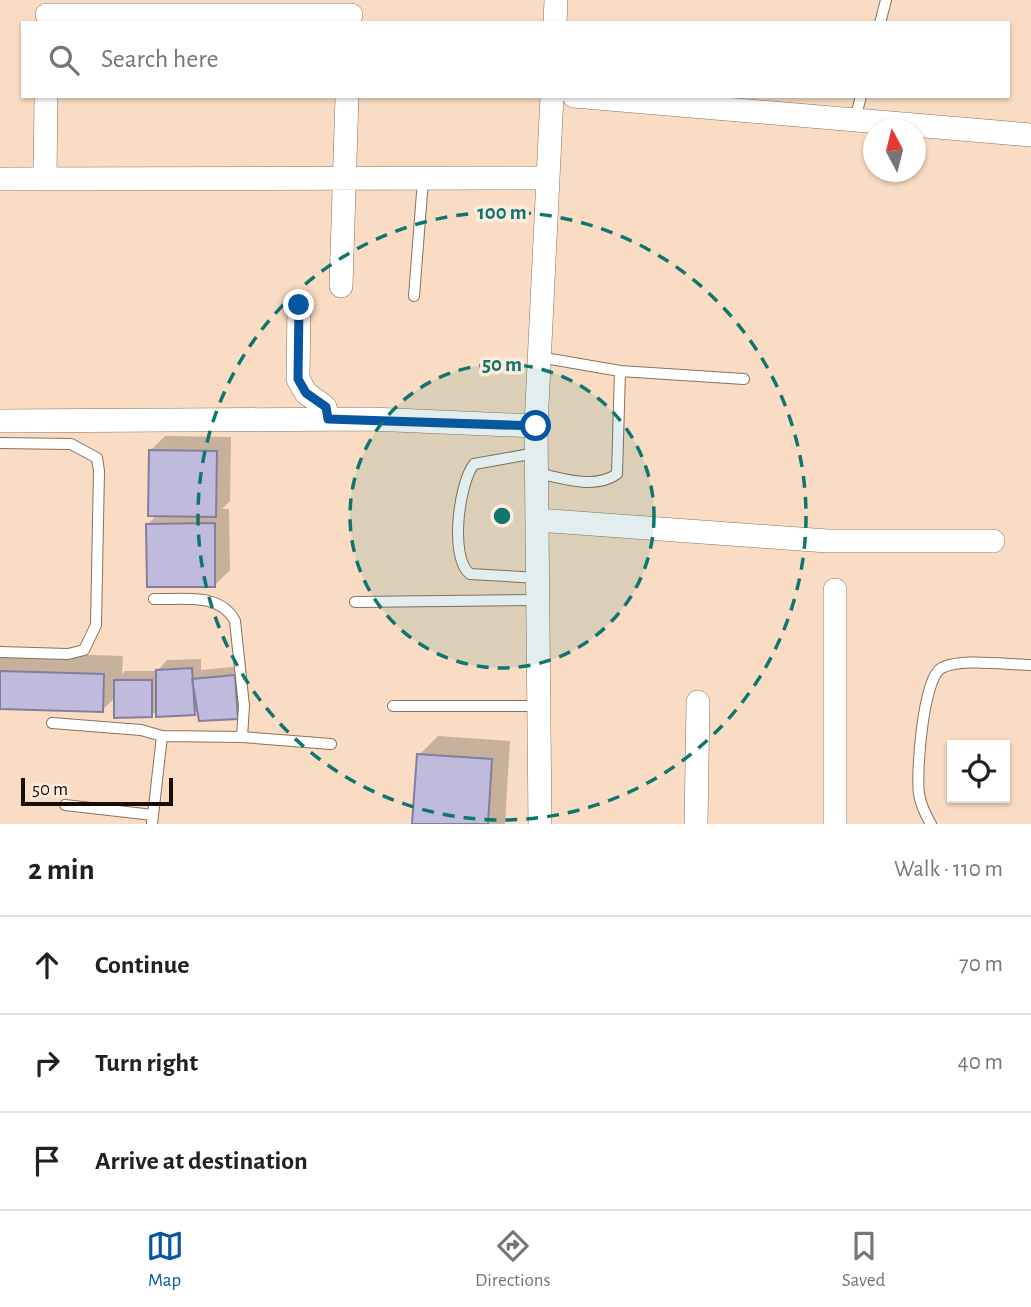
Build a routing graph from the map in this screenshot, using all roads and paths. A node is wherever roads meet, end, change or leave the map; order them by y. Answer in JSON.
{"nodes":[{"id":1,"x":556,"y":0,"type":"edge"},
{"id":2,"x":886,"y":0,"type":"edge"},
{"id":3,"x":46,"y":12,"type":"edge"},
{"id":4,"x":351,"y":13,"type":"edge"},
{"id":5,"x":555,"y":21,"type":"edge"},
{"id":6,"x":881,"y":21,"type":"edge"},
{"id":7,"x":46,"y":98,"type":"edge"},
{"id":8,"x":347,"y":98,"type":"edge"},
{"id":9,"x":552,"y":98,"type":"edge"},
{"id":10,"x":598,"y":98,"type":"edge"},
{"id":11,"x":860,"y":98,"type":"edge"},
{"id":12,"x":855,"y":119,"type":"junction"},
{"id":13,"x":1031,"y":135,"type":"edge"},
{"id":14,"x":44,"y":178,"type":"junction"},
{"id":15,"x":343,"y":178,"type":"junction"},
{"id":16,"x":548,"y":178,"type":"junction"},
{"id":17,"x":0,"y":179,"type":"edge"},
{"id":18,"x":423,"y":180,"type":"junction"},
{"id":19,"x":341,"y":286,"type":"dead end"},
{"id":20,"x":414,"y":296,"type":"dead end"},
{"id":21,"x":299,"y":305,"type":"dead end"},
{"id":22,"x":539,"y":357,"type":"junction"},
{"id":23,"x":620,"y":371,"type":"junction"},
{"id":24,"x":744,"y":379,"type":"dead end"},
{"id":25,"x":328,"y":419,"type":"junction"},
{"id":26,"x":0,"y":421,"type":"edge"},
{"id":27,"x":536,"y":426,"type":"junction"},
{"id":28,"x":0,"y":443,"type":"edge"},
{"id":29,"x":537,"y":463,"type":"junction"},
{"id":30,"x":537,"y":520,"type":"junction"},
{"id":31,"x":993,"y":541,"type":"dead end"},
{"id":32,"x":538,"y":589,"type":"junction"},
{"id":33,"x":835,"y":590,"type":"dead end"},
{"id":34,"x":154,"y":599,"type":"dead end"},
{"id":35,"x":355,"y":602,"type":"dead end"},
{"id":36,"x":0,"y":652,"type":"edge"},
{"id":37,"x":1031,"y":665,"type":"edge"},
{"id":38,"x":698,"y":702,"type":"dead end"},
{"id":39,"x":393,"y":706,"type":"dead end"},
{"id":40,"x":537,"y":706,"type":"junction"},
{"id":41,"x":52,"y":723,"type":"dead end"},
{"id":42,"x":162,"y":736,"type":"junction"},
{"id":43,"x":242,"y":737,"type":"junction"},
{"id":44,"x":331,"y":744,"type":"dead end"},
{"id":45,"x":65,"y":805,"type":"dead end"},
{"id":46,"x":153,"y":819,"type":"edge"},
{"id":47,"x":540,"y":824,"type":"edge"},
{"id":48,"x":696,"y":824,"type":"edge"},
{"id":49,"x":835,"y":824,"type":"edge"},
{"id":50,"x":931,"y":824,"type":"edge"}],
"edges":[{"from":1,"to":5,"type":"street"},
{"from":2,"to":6,"type":"lane"},
{"from":3,"to":4,"type":"street"},
{"from":7,"to":14,"type":"street"},
{"from":8,"to":15,"type":"street"},
{"from":9,"to":16,"type":"street"},
{"from":10,"to":12,"type":"street"},
{"from":11,"to":12,"type":"lane"},
{"from":12,"to":13,"type":"street"},
{"from":14,"to":15,"type":"street"},
{"from":14,"to":17,"type":"street"},
{"from":15,"to":18,"type":"street"},
{"from":15,"to":19,"type":"street"},
{"from":16,"to":18,"type":"street"},
{"from":16,"to":22,"type":"street"},
{"from":18,"to":20,"type":"lane"},
{"from":21,"to":25,"type":"street"},
{"from":22,"to":23,"type":"lane"},
{"from":22,"to":27,"type":"street"},
{"from":23,"to":24,"type":"lane"},
{"from":23,"to":29,"type":"lane"},
{"from":25,"to":26,"type":"street"},
{"from":25,"to":27,"type":"street"},
{"from":27,"to":29,"type":"street"},
{"from":28,"to":36,"type":"lane"},
{"from":29,"to":30,"type":"street"},
{"from":29,"to":32,"type":"lane"},
{"from":30,"to":31,"type":"street"},
{"from":30,"to":32,"type":"street"},
{"from":32,"to":35,"type":"lane"},
{"from":32,"to":40,"type":"street"},
{"from":33,"to":49,"type":"street"},
{"from":34,"to":43,"type":"lane"},
{"from":37,"to":50,"type":"lane"},
{"from":38,"to":48,"type":"street"},
{"from":39,"to":40,"type":"lane"},
{"from":40,"to":47,"type":"street"},
{"from":41,"to":42,"type":"lane"},
{"from":42,"to":43,"type":"lane"},
{"from":42,"to":46,"type":"lane"},
{"from":43,"to":44,"type":"lane"},
{"from":45,"to":46,"type":"lane"}]}
